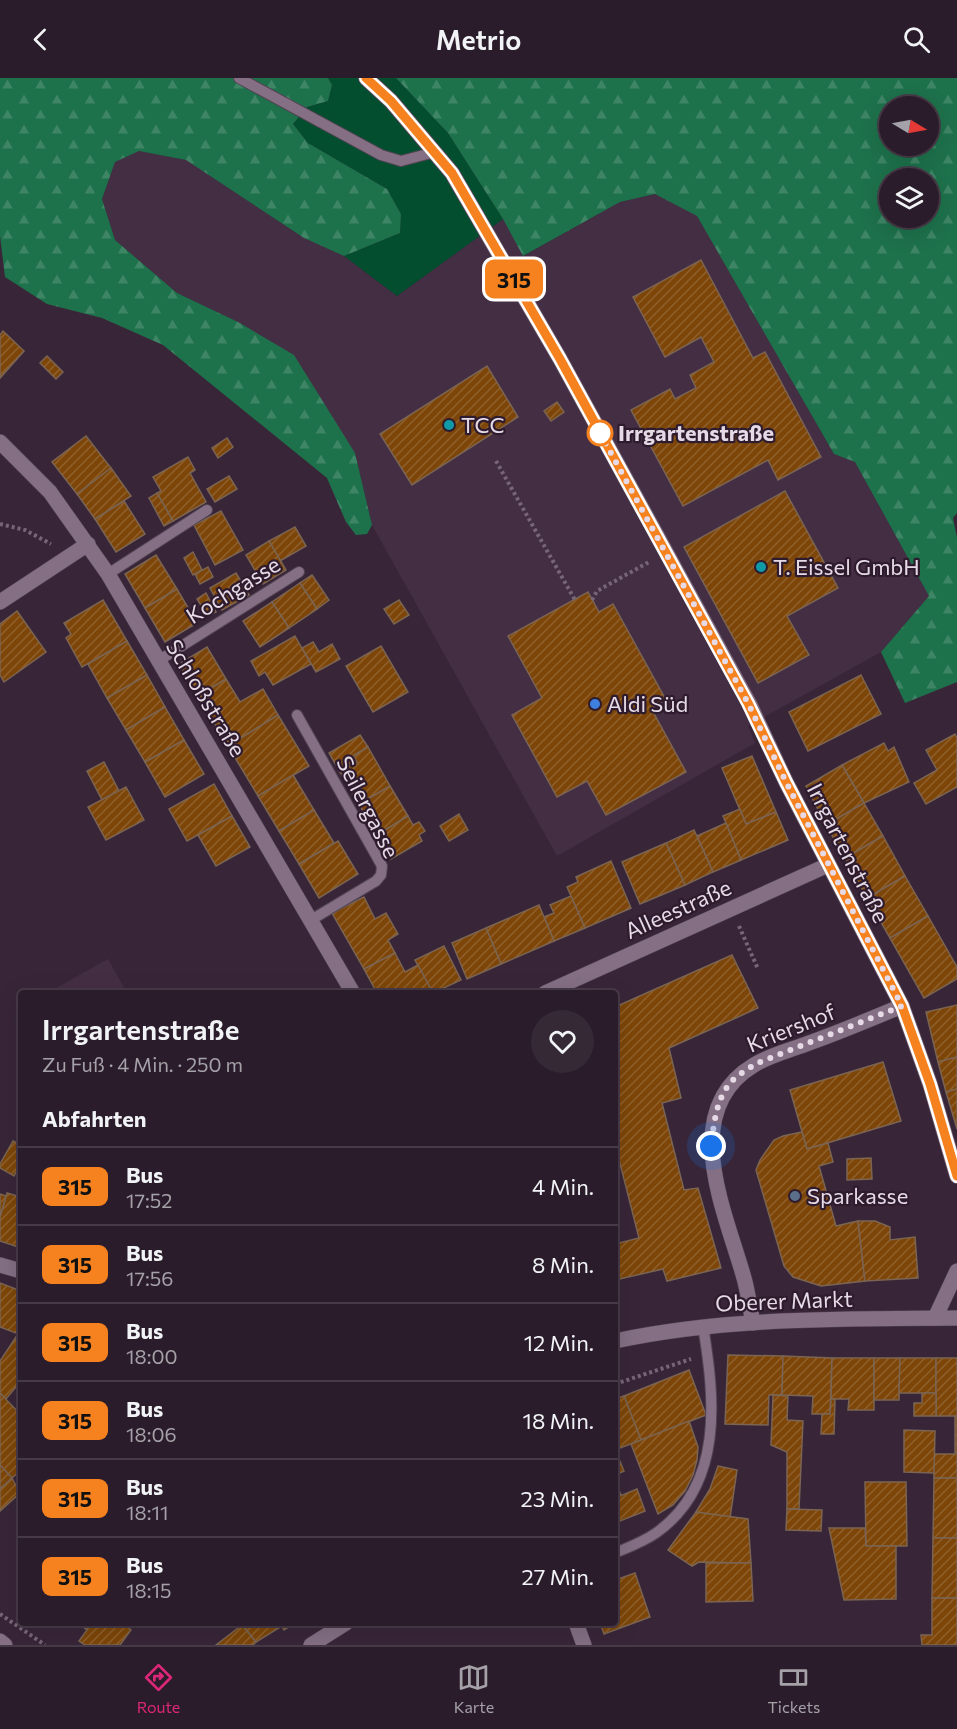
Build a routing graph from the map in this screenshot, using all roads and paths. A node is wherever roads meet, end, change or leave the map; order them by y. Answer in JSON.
{"nodes":[{"id":1,"x":239,"y":78,"type":"edge"},
{"id":2,"x":366,"y":78,"type":"edge"},
{"id":3,"x":435,"y":152,"type":"junction"},
{"id":4,"x":0,"y":442,"type":"edge"},
{"id":5,"x":496,"y":461,"type":"dead end"},
{"id":6,"x":207,"y":510,"type":"dead end"},
{"id":7,"x":0,"y":524,"type":"edge"},
{"id":8,"x":88,"y":544,"type":"junction"},
{"id":9,"x":666,"y":553,"type":"junction"},
{"id":10,"x":69,"y":556,"type":"junction"},
{"id":11,"x":298,"y":572,"type":"dead end"},
{"id":12,"x":108,"y":574,"type":"junction"},
{"id":13,"x":575,"y":600,"type":"dead end"},
{"id":14,"x":592,"y":600,"type":"dead end"},
{"id":15,"x":0,"y":602,"type":"edge"},
{"id":16,"x":158,"y":661,"type":"junction"},
{"id":17,"x":297,"y":715,"type":"dead end"},
{"id":18,"x":828,"y":865,"type":"junction"},
{"id":19,"x":732,"y":909,"type":"junction"},
{"id":20,"x":311,"y":920,"type":"junction"},
{"id":21,"x":758,"y":969,"type":"dead end"},
{"id":22,"x":351,"y":990,"type":"edge"},
{"id":23,"x":552,"y":990,"type":"edge"},
{"id":24,"x":902,"y":1006,"type":"junction"},
{"id":25,"x":957,"y":1176,"type":"edge"},
{"id":26,"x":0,"y":1264,"type":"edge"},
{"id":27,"x":18,"y":1270,"type":"edge"},
{"id":28,"x":957,"y":1271,"type":"edge"},
{"id":29,"x":935,"y":1318,"type":"junction"},
{"id":30,"x":957,"y":1318,"type":"edge"},
{"id":31,"x":753,"y":1323,"type":"junction"},
{"id":32,"x":703,"y":1326,"type":"junction"},
{"id":33,"x":618,"y":1340,"type":"edge"},
{"id":34,"x":708,"y":1354,"type":"junction"},
{"id":35,"x":618,"y":1383,"type":"edge"},
{"id":36,"x":618,"y":1552,"type":"edge"},
{"id":37,"x":0,"y":1614,"type":"edge"},
{"id":38,"x":341,"y":1626,"type":"edge"},
{"id":39,"x":577,"y":1626,"type":"edge"},
{"id":40,"x":0,"y":1641,"type":"edge"},
{"id":41,"x":6,"y":1645,"type":"edge"},
{"id":42,"x":45,"y":1645,"type":"edge"},
{"id":43,"x":311,"y":1645,"type":"edge"},
{"id":44,"x":584,"y":1645,"type":"edge"}],
"edges":[{"from":1,"to":3,"type":"lane"},
{"from":2,"to":3,"type":"street","name":"Irrgartenstraße"},
{"from":3,"to":9,"type":"street","name":"Irrgartenstraße"},
{"from":4,"to":8,"type":"street","name":"Schloßstraße"},
{"from":5,"to":13,"type":"path"},
{"from":6,"to":12,"type":"lane"},
{"from":7,"to":10,"type":"path"},
{"from":8,"to":10,"type":"street"},
{"from":8,"to":12,"type":"street","name":"Schloßstraße"},
{"from":9,"to":14,"type":"path"},
{"from":9,"to":18,"type":"street","name":"Irrgartenstraße"},
{"from":10,"to":15,"type":"street"},
{"from":11,"to":16,"type":"lane","name":"Kochgasse"},
{"from":12,"to":16,"type":"street","name":"Schloßstraße"},
{"from":16,"to":20,"type":"street","name":"Schloßstraße"},
{"from":17,"to":20,"type":"lane","name":"Seilergasse"},
{"from":18,"to":19,"type":"street","name":"Alleestraße"},
{"from":18,"to":24,"type":"street","name":"Irrgartenstraße"},
{"from":19,"to":21,"type":"path"},
{"from":19,"to":23,"type":"street","name":"Alleestraße"},
{"from":20,"to":22,"type":"street","name":"Schloßstraße"},
{"from":24,"to":25,"type":"street","name":"Irrgartenstraße"},
{"from":24,"to":31,"type":"street","name":"Kriershof"},
{"from":26,"to":27,"type":"street"},
{"from":28,"to":29,"type":"street"},
{"from":29,"to":30,"type":"street","name":"Oberer Markt"},
{"from":29,"to":31,"type":"street","name":"Oberer Markt"},
{"from":31,"to":32,"type":"street","name":"Oberer Markt"},
{"from":32,"to":33,"type":"street","name":"Oberer Markt"},
{"from":32,"to":34,"type":"lane"},
{"from":34,"to":35,"type":"path"},
{"from":34,"to":36,"type":"lane"},
{"from":37,"to":42,"type":"path"},
{"from":38,"to":43,"type":"street"},
{"from":39,"to":44,"type":"street"},
{"from":40,"to":41,"type":"street"}]}
